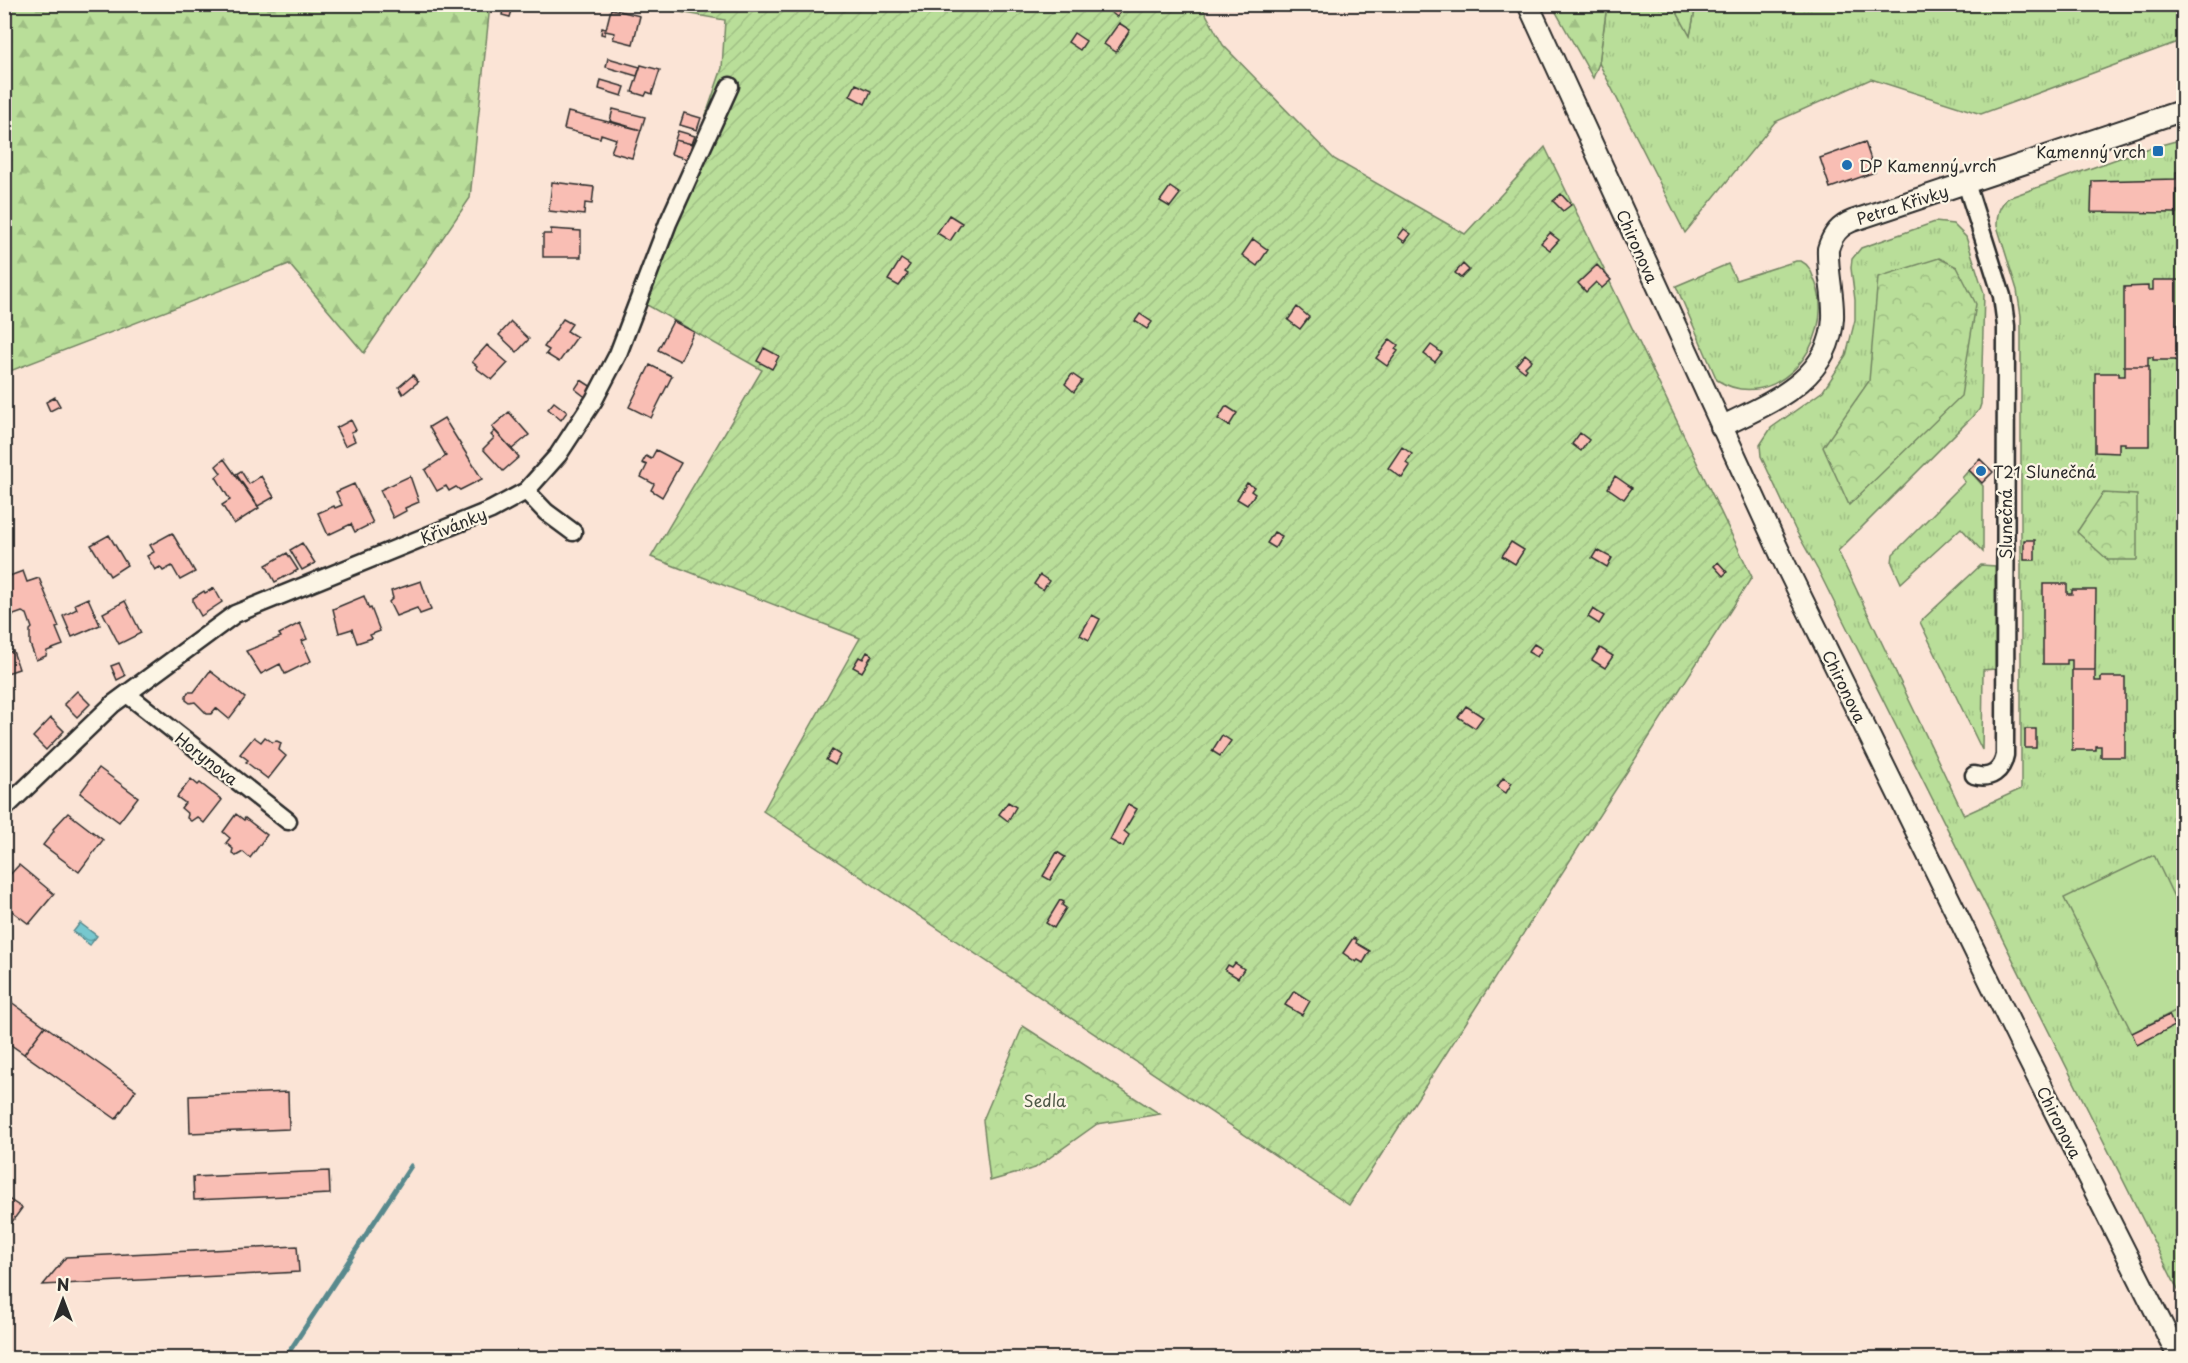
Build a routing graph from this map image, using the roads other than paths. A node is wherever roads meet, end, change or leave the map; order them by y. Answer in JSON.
{"nodes":[{"id":1,"x":1528,"y":4,"type":"edge"},
{"id":2,"x":730,"y":86,"type":"dead end"},
{"id":3,"x":2184,"y":110,"type":"edge"},
{"id":4,"x":1966,"y":183,"type":"junction"},
{"id":5,"x":1720,"y":427,"type":"junction"},
{"id":6,"x":526,"y":491,"type":"junction"},
{"id":7,"x":573,"y":532,"type":"dead end"},
{"id":8,"x":127,"y":694,"type":"junction"},
{"id":9,"x":1974,"y":775,"type":"dead end"},
{"id":10,"x":4,"y":809,"type":"edge"},
{"id":11,"x":288,"y":821,"type":"dead end"},
{"id":12,"x":2179,"y":1359,"type":"edge"}],
"edges":[{"from":1,"to":5,"type":"street","name":"Chironova"},
{"from":2,"to":6,"type":"street","name":"Křivánky"},
{"from":3,"to":4,"type":"street","name":"Petra Křivky"},
{"from":4,"to":5,"type":"street","name":"Petra Křivky"},
{"from":4,"to":9,"type":"street","name":"Slunečná"},
{"from":5,"to":12,"type":"street","name":"Chironova"},
{"from":6,"to":7,"type":"street"},
{"from":6,"to":8,"type":"street","name":"Křivánky"},
{"from":8,"to":10,"type":"street","name":"Křivánky"},
{"from":8,"to":11,"type":"street","name":"Horynova"}]}
